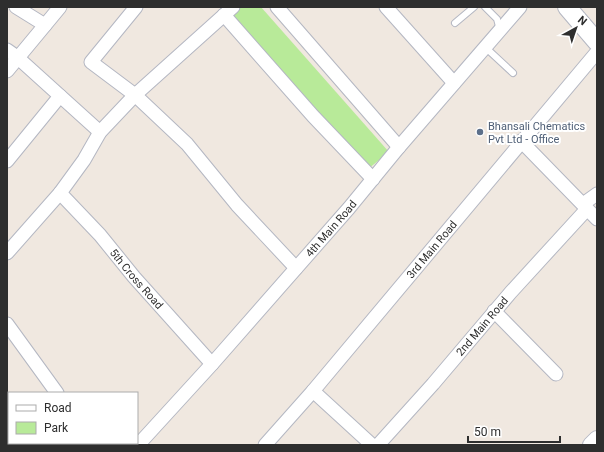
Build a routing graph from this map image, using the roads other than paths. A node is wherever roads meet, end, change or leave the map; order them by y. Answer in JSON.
{"nodes":[{"id":1,"x":16,"y":7,"type":"edge"},
{"id":2,"x":60,"y":7,"type":"edge"},
{"id":3,"x":136,"y":7,"type":"edge"},
{"id":4,"x":277,"y":7,"type":"edge"},
{"id":5,"x":386,"y":7,"type":"edge"},
{"id":6,"x":474,"y":7,"type":"edge"},
{"id":7,"x":484,"y":7,"type":"edge"},
{"id":8,"x":520,"y":7,"type":"edge"},
{"id":9,"x":568,"y":7,"type":"edge"},
{"id":10,"x":229,"y":11,"type":"edge"},
{"id":11,"x":456,"y":23,"type":"dead end"},
{"id":12,"x":45,"y":25,"type":"junction"},
{"id":13,"x":500,"y":30,"type":"junction"},
{"id":14,"x":597,"y":42,"type":"edge"},
{"id":15,"x":485,"y":48,"type":"junction"},
{"id":16,"x":597,"y":52,"type":"edge"},
{"id":17,"x":12,"y":54,"type":"edge"},
{"id":18,"x":7,"y":71,"type":"edge"},
{"id":19,"x":513,"y":73,"type":"dead end"},
{"id":20,"x":454,"y":83,"type":"junction"},
{"id":21,"x":135,"y":95,"type":"junction"},
{"id":22,"x":60,"y":96,"type":"junction"},
{"id":23,"x":100,"y":132,"type":"junction"},
{"id":24,"x":522,"y":142,"type":"junction"},
{"id":25,"x":399,"y":147,"type":"junction"},
{"id":26,"x":7,"y":161,"type":"edge"},
{"id":27,"x":373,"y":179,"type":"junction"},
{"id":28,"x":60,"y":193,"type":"junction"},
{"id":29,"x":597,"y":194,"type":"edge"},
{"id":30,"x":585,"y":207,"type":"junction"},
{"id":31,"x":597,"y":219,"type":"edge"},
{"id":32,"x":7,"y":253,"type":"edge"},
{"id":33,"x":296,"y":268,"type":"junction"},
{"id":34,"x":494,"y":312,"type":"junction"},
{"id":35,"x":7,"y":324,"type":"edge"},
{"id":36,"x":212,"y":364,"type":"junction"},
{"id":37,"x":556,"y":374,"type":"dead end"},
{"id":38,"x":313,"y":391,"type":"junction"},
{"id":39,"x":56,"y":392,"type":"edge"},
{"id":40,"x":597,"y":439,"type":"edge"},
{"id":41,"x":138,"y":445,"type":"edge"},
{"id":42,"x":265,"y":445,"type":"edge"},
{"id":43,"x":372,"y":445,"type":"edge"},
{"id":44,"x":378,"y":445,"type":"edge"},
{"id":45,"x":591,"y":445,"type":"edge"}],
"edges":[{"from":1,"to":12,"type":"street"},
{"from":2,"to":12,"type":"street"},
{"from":3,"to":21,"type":"street"},
{"from":4,"to":25,"type":"street"},
{"from":5,"to":20,"type":"street"},
{"from":6,"to":11,"type":"lane"},
{"from":7,"to":13,"type":"lane"},
{"from":8,"to":13,"type":"street","name":"4th Main Road"},
{"from":9,"to":14,"type":"main road"},
{"from":10,"to":21,"type":"street"},
{"from":10,"to":27,"type":"street"},
{"from":12,"to":17,"type":"street"},
{"from":13,"to":15,"type":"street","name":"4th Main Road"},
{"from":15,"to":19,"type":"lane"},
{"from":15,"to":20,"type":"street","name":"4th Main Road"},
{"from":16,"to":24,"type":"street","name":"3rd Main Road"},
{"from":17,"to":18,"type":"street"},
{"from":17,"to":22,"type":"street"},
{"from":20,"to":25,"type":"street","name":"4th Main Road"},
{"from":21,"to":23,"type":"street"},
{"from":21,"to":33,"type":"street"},
{"from":22,"to":23,"type":"street"},
{"from":22,"to":26,"type":"street"},
{"from":23,"to":28,"type":"street"},
{"from":24,"to":30,"type":"street"},
{"from":24,"to":38,"type":"street","name":"3rd Main Road"},
{"from":25,"to":27,"type":"street","name":"4th Main Road"},
{"from":27,"to":33,"type":"street","name":"4th Main Road"},
{"from":28,"to":32,"type":"street"},
{"from":28,"to":36,"type":"street","name":"5th Cross Road"},
{"from":29,"to":30,"type":"street","name":"2nd Main Road"},
{"from":30,"to":31,"type":"street"},
{"from":30,"to":34,"type":"street","name":"2nd Main Road"},
{"from":33,"to":36,"type":"street","name":"4th Main Road"},
{"from":34,"to":37,"type":"street"},
{"from":34,"to":44,"type":"street","name":"2nd Main Road"},
{"from":35,"to":39,"type":"street"},
{"from":36,"to":41,"type":"street","name":"4th Main Road"},
{"from":38,"to":42,"type":"street","name":"3rd Main Road"},
{"from":38,"to":43,"type":"street"},
{"from":40,"to":45,"type":"street"}]}
